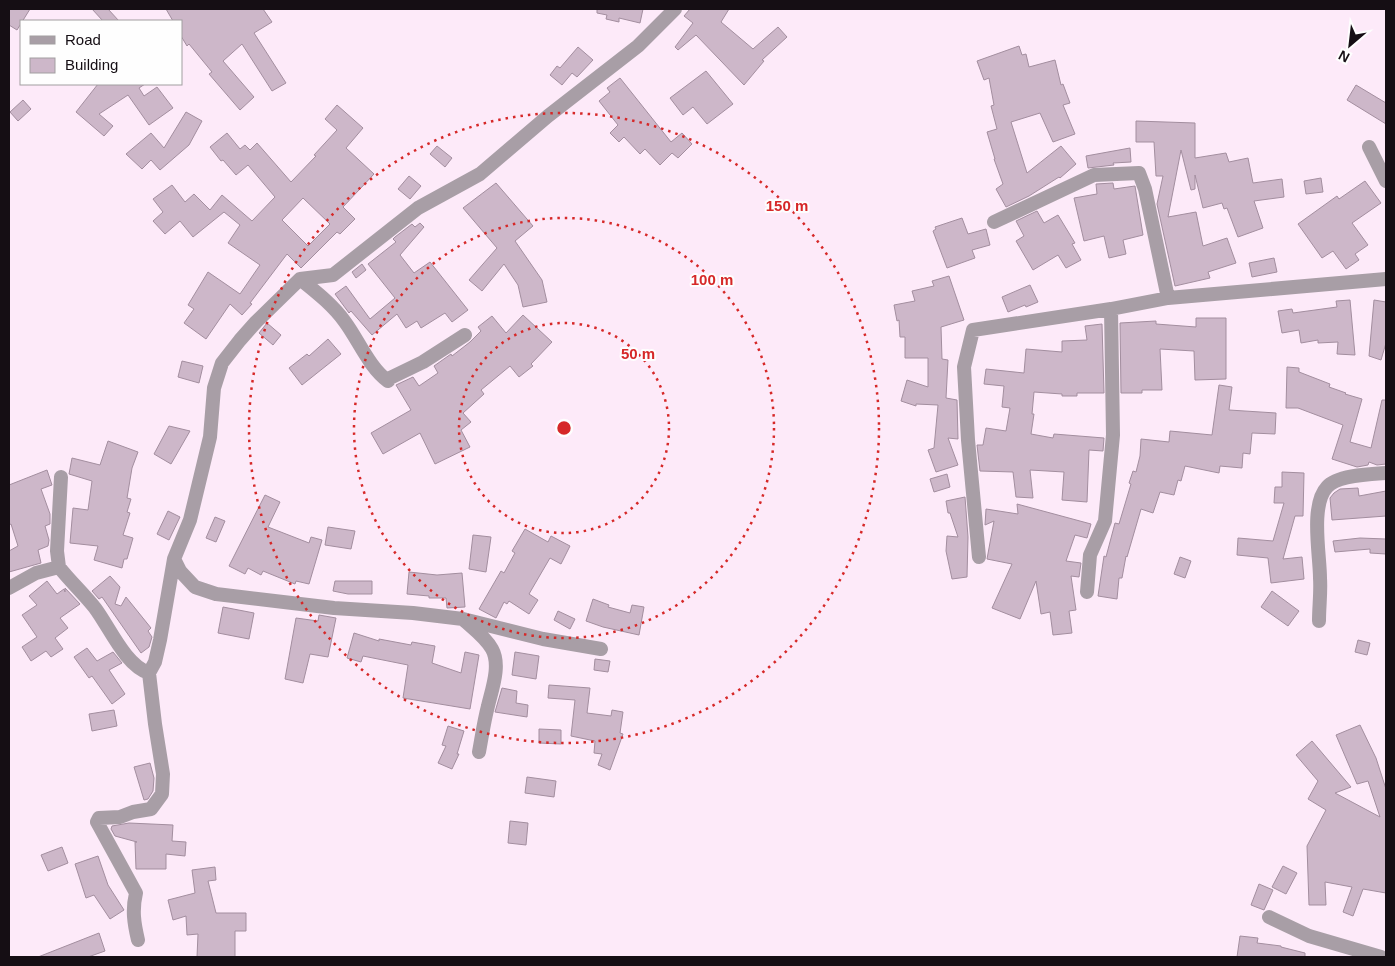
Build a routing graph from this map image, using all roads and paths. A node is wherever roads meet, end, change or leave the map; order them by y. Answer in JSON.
{"nodes":[{"id":1,"x":675,"y":9,"type":"edge"},
{"id":2,"x":1368,"y":146,"type":"dead end"},
{"id":3,"x":1386,"y":180,"type":"edge"},
{"id":4,"x":994,"y":222,"type":"dead end"},
{"id":5,"x":300,"y":279,"type":"junction"},
{"id":6,"x":1386,"y":279,"type":"edge"},
{"id":7,"x":1168,"y":298,"type":"junction"},
{"id":8,"x":1110,"y":309,"type":"junction"},
{"id":9,"x":465,"y":335,"type":"dead end"},
{"id":10,"x":1386,"y":473,"type":"edge"},
{"id":11,"x":62,"y":478,"type":"dead end"},
{"id":12,"x":979,"y":557,"type":"dead end"},
{"id":13,"x":174,"y":559,"type":"junction"},
{"id":14,"x":59,"y":567,"type":"junction"},
{"id":15,"x":9,"y":588,"type":"edge"},
{"id":16,"x":1088,"y":592,"type":"dead end"},
{"id":17,"x":462,"y":619,"type":"junction"},
{"id":18,"x":1319,"y":621,"type":"dead end"},
{"id":19,"x":601,"y":648,"type":"dead end"},
{"id":20,"x":149,"y":673,"type":"junction"},
{"id":21,"x":479,"y":752,"type":"dead end"},
{"id":22,"x":1269,"y":917,"type":"dead end"},
{"id":23,"x":138,"y":940,"type":"dead end"},
{"id":24,"x":1381,"y":957,"type":"edge"}],
"edges":[{"from":1,"to":5,"type":"street"},
{"from":2,"to":3,"type":"street"},
{"from":4,"to":7,"type":"street"},
{"from":5,"to":9,"type":"street"},
{"from":5,"to":13,"type":"street"},
{"from":6,"to":7,"type":"street"},
{"from":7,"to":8,"type":"street"},
{"from":8,"to":12,"type":"street"},
{"from":8,"to":16,"type":"street"},
{"from":10,"to":18,"type":"street"},
{"from":11,"to":14,"type":"street"},
{"from":13,"to":17,"type":"street"},
{"from":13,"to":20,"type":"street"},
{"from":14,"to":15,"type":"street"},
{"from":14,"to":20,"type":"street"},
{"from":17,"to":19,"type":"street"},
{"from":17,"to":21,"type":"street"},
{"from":20,"to":23,"type":"street"},
{"from":22,"to":24,"type":"street"}]}
